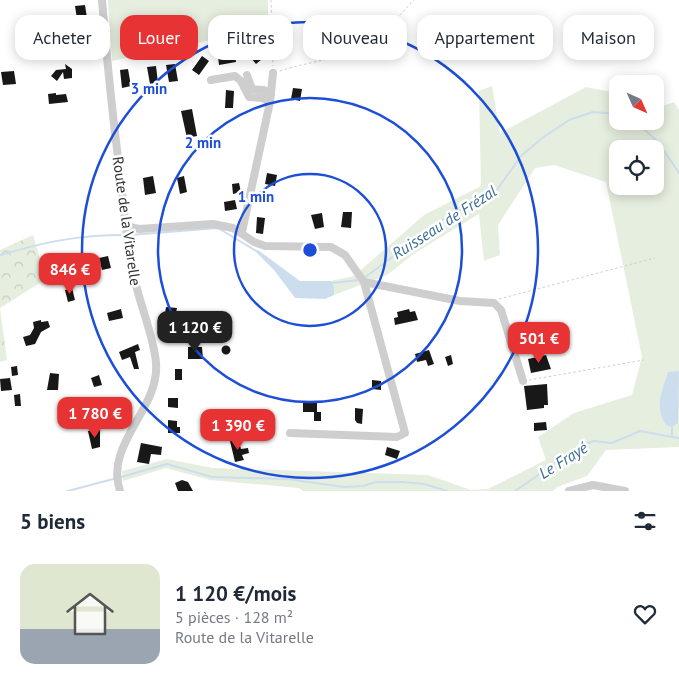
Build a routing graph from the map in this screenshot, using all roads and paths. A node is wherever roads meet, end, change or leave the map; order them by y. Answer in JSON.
{"nodes":[{"id":1,"x":102,"y":0,"type":"edge"},
{"id":2,"x":271,"y":0,"type":"edge"},
{"id":3,"x":414,"y":0,"type":"edge"},
{"id":4,"x":273,"y":74,"type":"junction"},
{"id":5,"x":247,"y":75,"type":"dead end"},
{"id":6,"x":211,"y":80,"type":"dead end"},
{"id":7,"x":270,"y":99,"type":"junction"},
{"id":8,"x":126,"y":228,"type":"junction"},
{"id":9,"x":242,"y":232,"type":"junction"},
{"id":10,"x":656,"y":258,"type":"dead end"},
{"id":11,"x":364,"y":282,"type":"junction"},
{"id":12,"x":494,"y":303,"type":"junction"},
{"id":13,"x":644,"y":360,"type":"dead end"},
{"id":14,"x":522,"y":380,"type":"joint"},
{"id":15,"x":290,"y":433,"type":"dead end"},
{"id":16,"x":120,"y":491,"type":"edge"},
{"id":17,"x":569,"y":491,"type":"edge"},
{"id":18,"x":625,"y":491,"type":"edge"}],
"edges":[{"from":1,"to":8,"type":"street","name":"Route de la Vitarelle"},
{"from":2,"to":4,"type":"path"},
{"from":3,"to":4,"type":"path"},
{"from":4,"to":7,"type":"street"},
{"from":5,"to":7,"type":"street"},
{"from":6,"to":7,"type":"street"},
{"from":7,"to":9,"type":"street"},
{"from":8,"to":9,"type":"street"},
{"from":8,"to":16,"type":"street","name":"Route de la Vitarelle"},
{"from":9,"to":11,"type":"street"},
{"from":10,"to":12,"type":"path"},
{"from":11,"to":12,"type":"street"},
{"from":11,"to":15,"type":"street"},
{"from":12,"to":14,"type":"street"},
{"from":13,"to":14,"type":"path"},
{"from":17,"to":18,"type":"street"}]}
